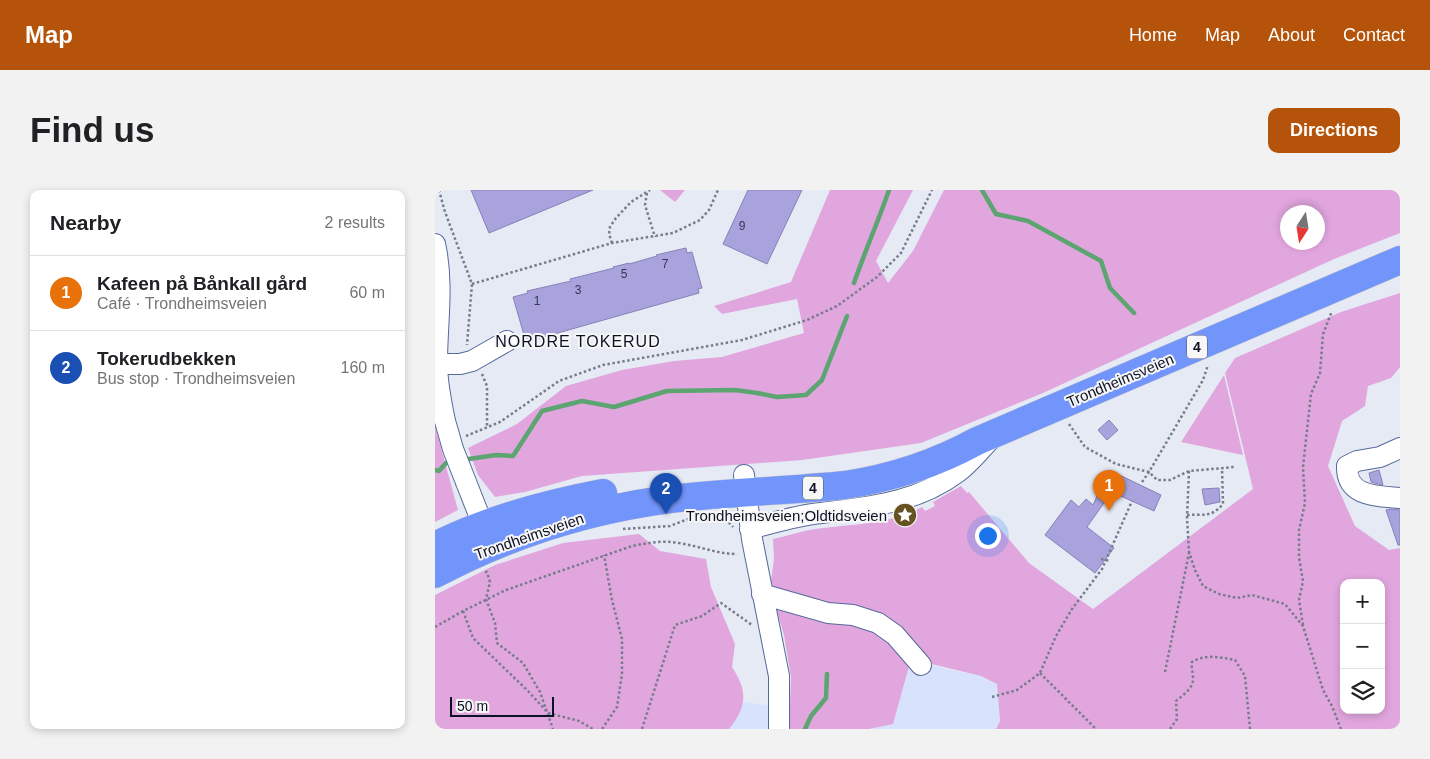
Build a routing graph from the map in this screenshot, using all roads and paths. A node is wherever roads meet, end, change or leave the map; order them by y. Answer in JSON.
{"nodes":[{"id":1,"x":439,"y":190,"type":"edge"},
{"id":2,"x":651,"y":190,"type":"edge"},
{"id":3,"x":718,"y":190,"type":"edge"},
{"id":4,"x":932,"y":190,"type":"edge"},
{"id":5,"x":647,"y":193,"type":"junction"},
{"id":6,"x":655,"y":237,"type":"junction"},
{"id":7,"x":612,"y":243,"type":"junction"},
{"id":8,"x":436,"y":256,"type":"edge"},
{"id":9,"x":1400,"y":260,"type":"edge"},
{"id":10,"x":472,"y":284,"type":"junction"},
{"id":11,"x":1335,"y":304,"type":"dead end"},
{"id":12,"x":507,"y":341,"type":"dead end"},
{"id":13,"x":1204,"y":344,"type":"junction"},
{"id":14,"x":472,"y":360,"type":"junction"},
{"id":15,"x":437,"y":364,"type":"junction"},
{"id":16,"x":1065,"y":419,"type":"dead end"},
{"id":17,"x":487,"y":427,"type":"junction"},
{"id":18,"x":463,"y":437,"type":"dead end"},
{"id":19,"x":986,"y":438,"type":"junction"},
{"id":20,"x":1400,"y":448,"type":"edge"},
{"id":21,"x":1235,"y":466,"type":"dead end"},
{"id":22,"x":1222,"y":468,"type":"junction"},
{"id":23,"x":1189,"y":471,"type":"junction"},
{"id":24,"x":1149,"y":472,"type":"junction"},
{"id":25,"x":1142,"y":482,"type":"dead end"},
{"id":26,"x":745,"y":484,"type":"junction"},
{"id":27,"x":1400,"y":498,"type":"edge"},
{"id":28,"x":1132,"y":501,"type":"dead end"},
{"id":29,"x":720,"y":514,"type":"dead end"},
{"id":30,"x":1187,"y":515,"type":"junction"},
{"id":31,"x":688,"y":519,"type":"dead end"},
{"id":32,"x":655,"y":522,"type":"dead end"},
{"id":33,"x":657,"y":527,"type":"junction"},
{"id":34,"x":617,"y":529,"type":"dead end"},
{"id":35,"x":742,"y":529,"type":"junction"},
{"id":36,"x":487,"y":536,"type":"junction"},
{"id":37,"x":435,"y":546,"type":"edge"},
{"id":38,"x":754,"y":552,"type":"junction"},
{"id":39,"x":1189,"y":552,"type":"junction"},
{"id":40,"x":604,"y":555,"type":"junction"},
{"id":41,"x":1101,"y":558,"type":"dead end"},
{"id":42,"x":1110,"y":561,"type":"dead end"},
{"id":43,"x":481,"y":571,"type":"dead end"},
{"id":44,"x":435,"y":574,"type":"edge"},
{"id":45,"x":762,"y":594,"type":"junction"},
{"id":46,"x":486,"y":599,"type":"junction"},
{"id":47,"x":463,"y":611,"type":"junction"},
{"id":48,"x":1303,"y":626,"type":"junction"},
{"id":49,"x":435,"y":628,"type":"edge"},
{"id":50,"x":771,"y":638,"type":"junction"},
{"id":51,"x":921,"y":665,"type":"dead end"},
{"id":52,"x":1165,"y":672,"type":"dead end"},
{"id":53,"x":1040,"y":673,"type":"junction"},
{"id":54,"x":992,"y":697,"type":"dead end"},
{"id":55,"x":548,"y":714,"type":"junction"},
{"id":56,"x":553,"y":729,"type":"edge"},
{"id":57,"x":593,"y":729,"type":"edge"},
{"id":58,"x":602,"y":729,"type":"edge"},
{"id":59,"x":642,"y":729,"type":"edge"},
{"id":60,"x":779,"y":729,"type":"edge"},
{"id":61,"x":1096,"y":729,"type":"edge"},
{"id":62,"x":1170,"y":729,"type":"edge"},
{"id":63,"x":1250,"y":729,"type":"edge"},
{"id":64,"x":1341,"y":729,"type":"edge"}],
"edges":[{"from":1,"to":10,"type":"path"},
{"from":2,"to":5,"type":"path"},
{"from":3,"to":6,"type":"path"},
{"from":4,"to":17,"type":"path"},
{"from":5,"to":6,"type":"path"},
{"from":5,"to":7,"type":"path"},
{"from":6,"to":7,"type":"path"},
{"from":7,"to":10,"type":"path"},
{"from":8,"to":15,"type":"street"},
{"from":9,"to":13,"type":"highway","name":"Trondheimsveien","number":"4"},
{"from":10,"to":14,"type":"path"},
{"from":11,"to":48,"type":"path"},
{"from":12,"to":14,"type":"street"},
{"from":13,"to":19,"type":"highway","name":"Trondheimsveien","number":"4"},
{"from":13,"to":24,"type":"path"},
{"from":14,"to":15,"type":"street"},
{"from":14,"to":17,"type":"path"},
{"from":15,"to":36,"type":"street","bridge":true},
{"from":16,"to":24,"type":"path"},
{"from":17,"to":18,"type":"path"},
{"from":19,"to":26,"type":"highway","name":"Trondheimsveien","number":"4"},
{"from":19,"to":35,"type":"street"},
{"from":20,"to":27,"type":"street"},
{"from":21,"to":22,"type":"path"},
{"from":22,"to":23,"type":"path"},
{"from":22,"to":30,"type":"path"},
{"from":23,"to":24,"type":"path"},
{"from":23,"to":30,"type":"path"},
{"from":24,"to":25,"type":"path"},
{"from":26,"to":35,"type":"street"},
{"from":26,"to":36,"type":"highway","name":"Trondheimsveien","number":"4"},
{"from":28,"to":53,"type":"path"},
{"from":29,"to":35,"type":"path"},
{"from":30,"to":39,"type":"path"},
{"from":31,"to":33,"type":"path"},
{"from":32,"to":33,"type":"path"},
{"from":33,"to":34,"type":"path"},
{"from":35,"to":38,"type":"street"},
{"from":36,"to":37,"type":"highway","name":"Trondheimsveien","number":"4"},
{"from":36,"to":44,"type":"highway","name":"Trondheimsveien","number":"4"},
{"from":38,"to":40,"type":"path"},
{"from":38,"to":45,"type":"street"},
{"from":39,"to":48,"type":"path"},
{"from":39,"to":52,"type":"path"},
{"from":40,"to":46,"type":"path"},
{"from":40,"to":58,"type":"path"},
{"from":41,"to":42,"type":"path","bridge":true},
{"from":43,"to":46,"type":"path"},
{"from":45,"to":50,"type":"street"},
{"from":45,"to":51,"type":"street"},
{"from":46,"to":47,"type":"path"},
{"from":46,"to":55,"type":"path"},
{"from":47,"to":49,"type":"path"},
{"from":47,"to":55,"type":"path"},
{"from":48,"to":64,"type":"path"},
{"from":50,"to":59,"type":"path"},
{"from":50,"to":60,"type":"street"},
{"from":53,"to":54,"type":"path"},
{"from":53,"to":61,"type":"path"},
{"from":55,"to":56,"type":"path"},
{"from":55,"to":57,"type":"path"},
{"from":62,"to":63,"type":"path"}]}
